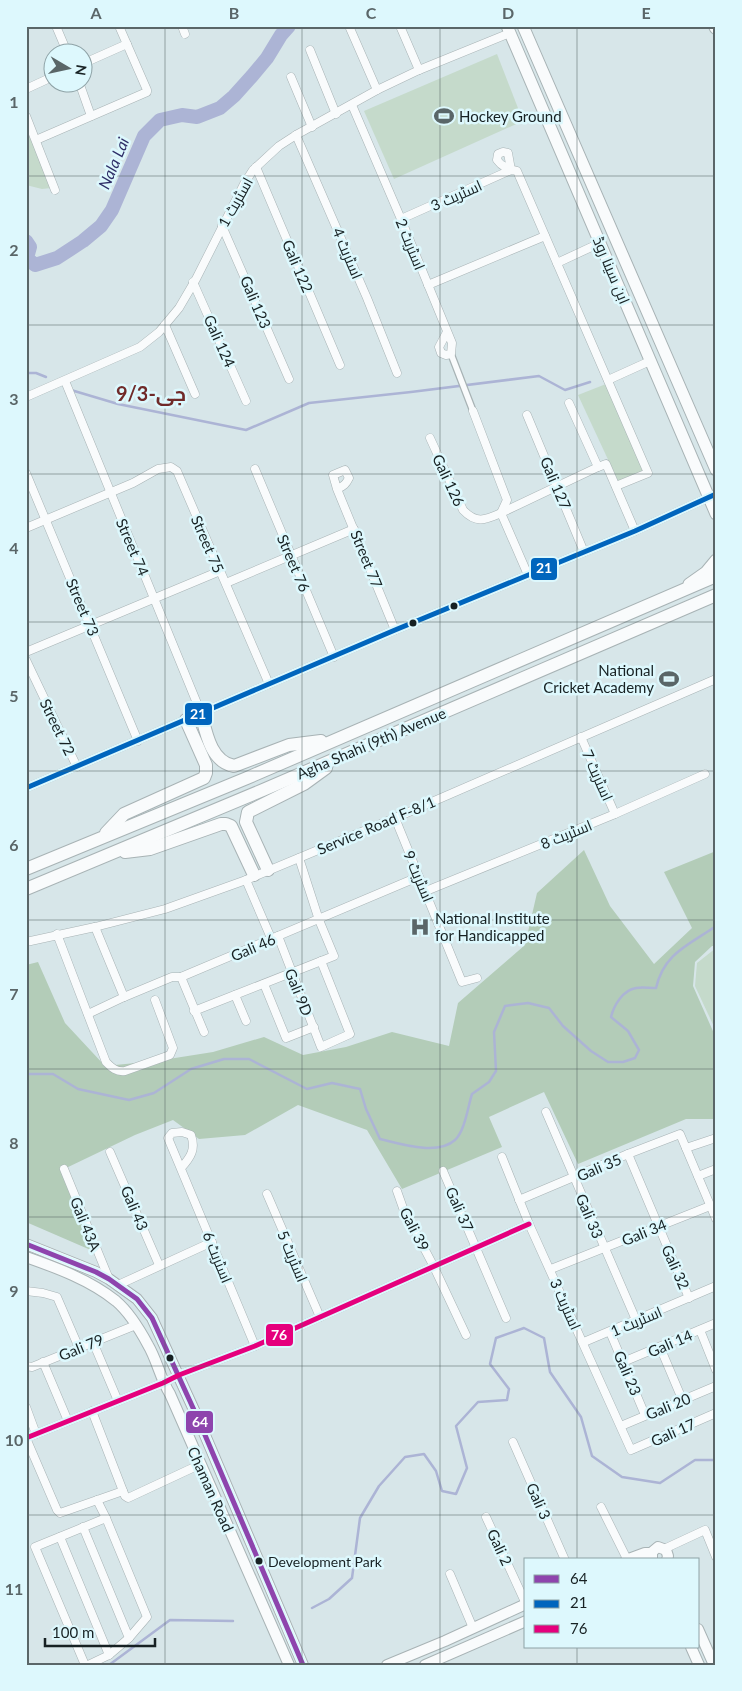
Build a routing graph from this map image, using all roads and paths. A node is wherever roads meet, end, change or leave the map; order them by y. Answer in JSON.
{"nodes":[{"id":1,"x":56,"y":26,"type":"edge"},
{"id":2,"x":120,"y":26,"type":"edge"},
{"id":3,"x":349,"y":26,"type":"edge"},
{"id":4,"x":400,"y":26,"type":"edge"},
{"id":5,"x":523,"y":26,"type":"edge"},
{"id":6,"x":509,"y":30,"type":"edge"},
{"id":7,"x":63,"y":42,"type":"edge"},
{"id":8,"x":127,"y":44,"type":"junction"},
{"id":9,"x":310,"y":50,"type":"dead end"},
{"id":10,"x":92,"y":60,"type":"edge"},
{"id":11,"x":419,"y":70,"type":"junction"},
{"id":12,"x":291,"y":76,"type":"dead end"},
{"id":13,"x":42,"y":82,"type":"edge"},
{"id":14,"x":26,"y":89,"type":"edge"},
{"id":15,"x":378,"y":90,"type":"junction"},
{"id":16,"x":83,"y":92,"type":"edge"},
{"id":17,"x":352,"y":106,"type":"junction"},
{"id":18,"x":336,"y":114,"type":"junction"},
{"id":19,"x":26,"y":116,"type":"edge"},
{"id":20,"x":91,"y":116,"type":"junction"},
{"id":21,"x":312,"y":127,"type":"junction"},
{"id":22,"x":296,"y":135,"type":"junction"},
{"id":23,"x":36,"y":140,"type":"junction"},
{"id":24,"x":256,"y":167,"type":"junction"},
{"id":25,"x":55,"y":190,"type":"dead end"},
{"id":26,"x":401,"y":219,"type":"junction"},
{"id":27,"x":222,"y":226,"type":"junction"},
{"id":28,"x":545,"y":236,"type":"junction"},
{"id":29,"x":600,"y":243,"type":"junction"},
{"id":30,"x":557,"y":263,"type":"junction"},
{"id":31,"x":193,"y":282,"type":"junction"},
{"id":32,"x":428,"y":285,"type":"junction"},
{"id":33,"x":165,"y":324,"type":"junction"},
{"id":34,"x":447,"y":332,"type":"dead end"},
{"id":35,"x":451,"y":354,"type":"junction"},
{"id":36,"x":650,"y":361,"type":"junction"},
{"id":37,"x":340,"y":365,"type":"dead end"},
{"id":38,"x":397,"y":373,"type":"dead end"},
{"id":39,"x":289,"y":379,"type":"dead end"},
{"id":40,"x":65,"y":380,"type":"junction"},
{"id":41,"x":608,"y":380,"type":"junction"},
{"id":42,"x":195,"y":394,"type":"dead end"},
{"id":43,"x":26,"y":397,"type":"edge"},
{"id":44,"x":246,"y":401,"type":"dead end"},
{"id":45,"x":569,"y":403,"type":"dead end"},
{"id":46,"x":473,"y":411,"type":"joint"},
{"id":47,"x":527,"y":415,"type":"dead end"},
{"id":48,"x":430,"y":438,"type":"dead end"},
{"id":49,"x":598,"y":467,"type":"junction"},
{"id":50,"x":255,"y":469,"type":"dead end"},
{"id":51,"x":716,"y":470,"type":"edge"},
{"id":52,"x":26,"y":473,"type":"edge"},
{"id":53,"x":616,"y":486,"type":"junction"},
{"id":54,"x":557,"y":487,"type":"junction"},
{"id":55,"x":337,"y":489,"type":"dead end"},
{"id":56,"x":110,"y":493,"type":"junction"},
{"id":57,"x":712,"y":495,"type":"edge"},
{"id":58,"x":501,"y":513,"type":"junction"},
{"id":59,"x":716,"y":514,"type":"edge"},
{"id":60,"x":47,"y":520,"type":"junction"},
{"id":61,"x":26,"y":528,"type":"edge"},
{"id":62,"x":354,"y":529,"type":"junction"},
{"id":63,"x":635,"y":531,"type":"junction"},
{"id":64,"x":584,"y":552,"type":"junction"},
{"id":65,"x":291,"y":554,"type":"junction"},
{"id":66,"x":716,"y":560,"type":"edge"},
{"id":67,"x":220,"y":571,"type":"junction"},
{"id":68,"x":528,"y":575,"type":"junction"},
{"id":69,"x":716,"y":576,"type":"edge"},
{"id":70,"x":226,"y":583,"type":"junction"},
{"id":71,"x":679,"y":591,"type":"junction"},
{"id":72,"x":716,"y":595,"type":"edge"},
{"id":73,"x":154,"y":598,"type":"junction"},
{"id":74,"x":700,"y":602,"type":"junction"},
{"id":75,"x":716,"y":602,"type":"edge"},
{"id":76,"x":90,"y":625,"type":"junction"},
{"id":77,"x":395,"y":630,"type":"junction"},
{"id":78,"x":26,"y":652,"type":"edge"},
{"id":79,"x":334,"y":657,"type":"junction"},
{"id":80,"x":26,"y":660,"type":"edge"},
{"id":81,"x":716,"y":679,"type":"edge"},
{"id":82,"x":269,"y":684,"type":"junction"},
{"id":83,"x":418,"y":703,"type":"junction"},
{"id":84,"x":201,"y":713,"type":"junction"},
{"id":85,"x":186,"y":720,"type":"junction"},
{"id":86,"x":423,"y":721,"type":"junction"},
{"id":87,"x":581,"y":737,"type":"junction"},
{"id":88,"x":336,"y":739,"type":"junction"},
{"id":89,"x":138,"y":741,"type":"junction"},
{"id":90,"x":344,"y":754,"type":"junction"},
{"id":91,"x":77,"y":766,"type":"junction"},
{"id":92,"x":705,"y":774,"type":"dead end"},
{"id":93,"x":26,"y":788,"type":"edge"},
{"id":94,"x":615,"y":814,"type":"junction"},
{"id":95,"x":395,"y":818,"type":"junction"},
{"id":96,"x":102,"y":837,"type":"junction"},
{"id":97,"x":109,"y":854,"type":"junction"},
{"id":98,"x":299,"y":858,"type":"junction"},
{"id":99,"x":26,"y":869,"type":"edge"},
{"id":100,"x":268,"y":870,"type":"junction"},
{"id":101,"x":250,"y":878,"type":"junction"},
{"id":102,"x":418,"y":878,"type":"junction"},
{"id":103,"x":26,"y":889,"type":"edge"},
{"id":104,"x":426,"y":891,"type":"junction"},
{"id":105,"x":319,"y":920,"type":"junction"},
{"id":106,"x":95,"y":927,"type":"junction"},
{"id":107,"x":57,"y":934,"type":"junction"},
{"id":108,"x":275,"y":937,"type":"junction"},
{"id":109,"x":26,"y":942,"type":"edge"},
{"id":110,"x":322,"y":961,"type":"junction"},
{"id":111,"x":291,"y":973,"type":"junction"},
{"id":112,"x":181,"y":978,"type":"junction"},
{"id":113,"x":476,"y":978,"type":"dead end"},
{"id":114,"x":264,"y":984,"type":"junction"},
{"id":115,"x":235,"y":995,"type":"junction"},
{"id":116,"x":124,"y":997,"type":"junction"},
{"id":117,"x":155,"y":1000,"type":"dead end"},
{"id":118,"x":194,"y":1011,"type":"junction"},
{"id":119,"x":88,"y":1014,"type":"junction"},
{"id":120,"x":246,"y":1021,"type":"dead end"},
{"id":121,"x":314,"y":1027,"type":"junction"},
{"id":122,"x":204,"y":1032,"type":"dead end"},
{"id":123,"x":546,"y":1112,"type":"dead end"},
{"id":124,"x":716,"y":1138,"type":"edge"},
{"id":125,"x":686,"y":1148,"type":"junction"},
{"id":126,"x":110,"y":1152,"type":"dead end"},
{"id":127,"x":628,"y":1154,"type":"junction"},
{"id":128,"x":502,"y":1157,"type":"dead end"},
{"id":129,"x":181,"y":1168,"type":"junction"},
{"id":130,"x":64,"y":1169,"type":"dead end"},
{"id":131,"x":716,"y":1169,"type":"edge"},
{"id":132,"x":444,"y":1171,"type":"dead end"},
{"id":133,"x":698,"y":1176,"type":"junction"},
{"id":134,"x":574,"y":1178,"type":"junction"},
{"id":135,"x":397,"y":1191,"type":"dead end"},
{"id":136,"x":267,"y":1194,"type":"dead end"},
{"id":137,"x":519,"y":1200,"type":"junction"},
{"id":138,"x":710,"y":1206,"type":"junction"},
{"id":139,"x":716,"y":1219,"type":"edge"},
{"id":140,"x":530,"y":1224,"type":"junction"},
{"id":141,"x":658,"y":1226,"type":"junction"},
{"id":142,"x":212,"y":1242,"type":"junction"},
{"id":143,"x":26,"y":1244,"type":"edge"},
{"id":144,"x":476,"y":1248,"type":"junction"},
{"id":145,"x":604,"y":1248,"type":"junction"},
{"id":146,"x":26,"y":1257,"type":"edge"},
{"id":147,"x":159,"y":1265,"type":"junction"},
{"id":148,"x":434,"y":1267,"type":"junction"},
{"id":149,"x":550,"y":1269,"type":"junction"},
{"id":150,"x":113,"y":1282,"type":"junction"},
{"id":151,"x":716,"y":1286,"type":"edge"},
{"id":152,"x":26,"y":1291,"type":"edge"},
{"id":153,"x":689,"y":1298,"type":"junction"},
{"id":154,"x":320,"y":1317,"type":"junction"},
{"id":155,"x":506,"y":1318,"type":"dead end"},
{"id":156,"x":636,"y":1320,"type":"junction"},
{"id":157,"x":716,"y":1323,"type":"edge"},
{"id":158,"x":136,"y":1324,"type":"junction"},
{"id":159,"x":700,"y":1330,"type":"junction"},
{"id":160,"x":610,"y":1332,"type":"junction"},
{"id":161,"x":466,"y":1335,"type":"dead end"},
{"id":162,"x":93,"y":1342,"type":"junction"},
{"id":163,"x":584,"y":1342,"type":"junction"},
{"id":164,"x":255,"y":1346,"type":"junction"},
{"id":165,"x":660,"y":1347,"type":"junction"},
{"id":166,"x":79,"y":1348,"type":"junction"},
{"id":167,"x":43,"y":1362,"type":"junction"},
{"id":168,"x":623,"y":1362,"type":"junction"},
{"id":169,"x":26,"y":1366,"type":"edge"},
{"id":170,"x":716,"y":1370,"type":"edge"},
{"id":171,"x":179,"y":1375,"type":"junction"},
{"id":172,"x":163,"y":1383,"type":"junction"},
{"id":173,"x":716,"y":1386,"type":"edge"},
{"id":174,"x":682,"y":1399,"type":"junction"},
{"id":175,"x":118,"y":1401,"type":"junction"},
{"id":176,"x":26,"y":1408,"type":"edge"},
{"id":177,"x":92,"y":1411,"type":"junction"},
{"id":178,"x":716,"y":1414,"type":"edge"},
{"id":179,"x":645,"y":1415,"type":"junction"},
{"id":180,"x":68,"y":1421,"type":"junction"},
{"id":181,"x":621,"y":1426,"type":"junction"},
{"id":182,"x":36,"y":1434,"type":"junction"},
{"id":183,"x":26,"y":1438,"type":"edge"},
{"id":184,"x":513,"y":1442,"type":"dead end"},
{"id":185,"x":631,"y":1450,"type":"joint"},
{"id":186,"x":201,"y":1464,"type":"junction"},
{"id":187,"x":123,"y":1491,"type":"junction"},
{"id":188,"x":97,"y":1500,"type":"junction"},
{"id":189,"x":601,"y":1506,"type":"dead end"},
{"id":190,"x":486,"y":1517,"type":"dead end"},
{"id":191,"x":106,"y":1518,"type":"junction"},
{"id":192,"x":84,"y":1527,"type":"junction"},
{"id":193,"x":60,"y":1537,"type":"junction"},
{"id":194,"x":716,"y":1556,"type":"edge"},
{"id":195,"x":652,"y":1557,"type":"edge"},
{"id":196,"x":666,"y":1557,"type":"edge"},
{"id":197,"x":564,"y":1558,"type":"edge"},
{"id":198,"x":626,"y":1558,"type":"edge"},
{"id":199,"x":632,"y":1558,"type":"edge"},
{"id":200,"x":450,"y":1574,"type":"dead end"},
{"id":201,"x":523,"y":1605,"type":"edge"},
{"id":202,"x":524,"y":1621,"type":"edge"},
{"id":203,"x":473,"y":1628,"type":"junction"},
{"id":204,"x":700,"y":1634,"type":"edge"},
{"id":205,"x":129,"y":1638,"type":"junction"},
{"id":206,"x":691,"y":1648,"type":"edge"},
{"id":207,"x":423,"y":1650,"type":"junction"},
{"id":208,"x":108,"y":1655,"type":"junction"},
{"id":209,"x":427,"y":1664,"type":"edge"},
{"id":210,"x":86,"y":1665,"type":"edge"},
{"id":211,"x":289,"y":1665,"type":"edge"},
{"id":212,"x":303,"y":1665,"type":"edge"},
{"id":213,"x":387,"y":1665,"type":"edge"},
{"id":214,"x":699,"y":1665,"type":"edge"},
{"id":215,"x":714,"y":1665,"type":"edge"}],
"edges":[{"from":1,"to":7,"type":"street"},
{"from":2,"to":8,"type":"street"},
{"from":3,"to":15,"type":"street"},
{"from":4,"to":11,"type":"street"},
{"from":5,"to":51,"type":"main road","name":"ابن سینا روڈ"},
{"from":6,"to":11,"type":"street","name":"اسٹریٹ 1"},
{"from":6,"to":29,"type":"main road","name":"ابن سینا روڈ"},
{"from":8,"to":10,"type":"street"},
{"from":8,"to":20,"type":"street"},
{"from":9,"to":18,"type":"street"},
{"from":11,"to":15,"type":"street","name":"اسٹریٹ 1"},
{"from":12,"to":21,"type":"street"},
{"from":13,"to":14,"type":"street"},
{"from":15,"to":17,"type":"street","name":"اسٹریٹ 1"},
{"from":16,"to":20,"type":"street"},
{"from":17,"to":18,"type":"street","name":"اسٹریٹ 1"},
{"from":17,"to":26,"type":"street","name":"اسٹریٹ 2"},
{"from":18,"to":21,"type":"street","name":"اسٹریٹ 1"},
{"from":19,"to":23,"type":"street"},
{"from":20,"to":23,"type":"street"},
{"from":21,"to":22,"type":"street","name":"اسٹریٹ 1"},
{"from":22,"to":24,"type":"street","name":"اسٹریٹ 1"},
{"from":22,"to":38,"type":"street","name":"اسٹریٹ 4"},
{"from":23,"to":25,"type":"street"},
{"from":24,"to":27,"type":"street","name":"اسٹریٹ 1"},
{"from":24,"to":37,"type":"street","name":"Gali 122"},
{"from":26,"to":28,"type":"street","name":"اسٹریٹ 3"},
{"from":26,"to":32,"type":"street","name":"اسٹریٹ 2"},
{"from":27,"to":31,"type":"street","name":"اسٹریٹ 1"},
{"from":27,"to":39,"type":"street","name":"Gali 123"},
{"from":28,"to":30,"type":"street"},
{"from":28,"to":32,"type":"street"},
{"from":29,"to":30,"type":"street"},
{"from":29,"to":36,"type":"main road","name":"ابن سینا روڈ"},
{"from":30,"to":41,"type":"street"},
{"from":31,"to":33,"type":"street","name":"اسٹریٹ 1"},
{"from":31,"to":44,"type":"street","name":"Gali 124"},
{"from":32,"to":35,"type":"street","name":"اسٹریٹ 2"},
{"from":33,"to":40,"type":"street","name":"اسٹریٹ 1"},
{"from":33,"to":42,"type":"street"},
{"from":34,"to":35,"type":"street"},
{"from":35,"to":46,"type":"street"},
{"from":36,"to":41,"type":"street"},
{"from":36,"to":57,"type":"main road","name":"ابن سینا روڈ"},
{"from":40,"to":43,"type":"street","name":"اسٹریٹ 1"},
{"from":40,"to":56,"type":"street","name":"Street 74"},
{"from":41,"to":53,"type":"street"},
{"from":45,"to":49,"type":"street"},
{"from":46,"to":58,"type":"street"},
{"from":47,"to":54,"type":"street","name":"Gali 127"},
{"from":48,"to":58,"type":"street","name":"Gali 126"},
{"from":49,"to":53,"type":"street"},
{"from":49,"to":54,"type":"street","name":"Gali 126"},
{"from":50,"to":65,"type":"street","name":"Street 76"},
{"from":52,"to":60,"type":"street","name":"Street 73"},
{"from":53,"to":63,"type":"street"},
{"from":54,"to":58,"type":"street","name":"Gali 126"},
{"from":54,"to":64,"type":"street","name":"Gali 127"},
{"from":55,"to":62,"type":"street","name":"Street 77"},
{"from":56,"to":60,"type":"street","name":"Street 75"},
{"from":56,"to":67,"type":"street","name":"Street 75"},
{"from":56,"to":73,"type":"street","name":"Street 74"},
{"from":57,"to":59,"type":"main road","name":"ابن سینا روڈ"},
{"from":57,"to":63,"type":"street"},
{"from":58,"to":68,"type":"street"},
{"from":60,"to":61,"type":"street","name":"Street 75"},
{"from":60,"to":76,"type":"street","name":"Street 73"},
{"from":62,"to":65,"type":"street"},
{"from":62,"to":77,"type":"street","name":"Street 77"},
{"from":63,"to":64,"type":"street"},
{"from":64,"to":68,"type":"street"},
{"from":65,"to":70,"type":"street"},
{"from":65,"to":79,"type":"street","name":"Street 76"},
{"from":66,"to":71,"type":"main road"},
{"from":67,"to":70,"type":"street","name":"Street 75"},
{"from":67,"to":73,"type":"street"},
{"from":68,"to":77,"type":"street"},
{"from":69,"to":71,"type":"main road","name":"Agha Shahi (9th) Avenue"},
{"from":70,"to":82,"type":"street","name":"Street 75"},
{"from":71,"to":83,"type":"main road","name":"Agha Shahi (9th) Avenue"},
{"from":72,"to":74,"type":"main road","name":"Agha Shahi (9th) Avenue"},
{"from":73,"to":76,"type":"street"},
{"from":73,"to":84,"type":"street","name":"Street 74"},
{"from":74,"to":75,"type":"main road"},
{"from":74,"to":86,"type":"main road","name":"Agha Shahi (9th) Avenue"},
{"from":76,"to":78,"type":"street"},
{"from":76,"to":89,"type":"street","name":"Street 73"},
{"from":77,"to":79,"type":"street"},
{"from":79,"to":82,"type":"street"},
{"from":80,"to":91,"type":"street","name":"Street 72"},
{"from":81,"to":87,"type":"street","name":"Service Road F-8/1"},
{"from":82,"to":84,"type":"street"},
{"from":83,"to":86,"type":"main road"},
{"from":83,"to":88,"type":"main road","name":"Agha Shahi (9th) Avenue"},
{"from":84,"to":85,"type":"street"},
{"from":84,"to":88,"type":"main road"},
{"from":85,"to":89,"type":"street"},
{"from":85,"to":96,"type":"main road"},
{"from":86,"to":90,"type":"main road","name":"Agha Shahi (9th) Avenue"},
{"from":87,"to":94,"type":"street","name":"اسٹریٹ 7"},
{"from":87,"to":95,"type":"street","name":"Service Road F-8/1"},
{"from":88,"to":96,"type":"main road","name":"Agha Shahi (9th) Avenue"},
{"from":89,"to":91,"type":"street"},
{"from":90,"to":97,"type":"main road","name":"Agha Shahi (9th) Avenue"},
{"from":90,"to":100,"type":"main road"},
{"from":91,"to":93,"type":"street"},
{"from":92,"to":94,"type":"street","name":"اسٹریٹ 8"},
{"from":94,"to":104,"type":"street","name":"اسٹریٹ 8"},
{"from":95,"to":98,"type":"street","name":"Service Road F-8/1"},
{"from":95,"to":102,"type":"street","name":"اسٹریٹ 9"},
{"from":96,"to":99,"type":"main road","name":"Agha Shahi (9th) Avenue"},
{"from":97,"to":101,"type":"main road"},
{"from":97,"to":103,"type":"main road","name":"Agha Shahi (9th) Avenue"},
{"from":98,"to":100,"type":"street","name":"Service Road F-8/1"},
{"from":98,"to":105,"type":"street"},
{"from":100,"to":101,"type":"street","name":"Service Road F-8/1"},
{"from":101,"to":106,"type":"street","name":"Service Road F-8/1"},
{"from":101,"to":108,"type":"street","name":"Gali 9D"},
{"from":102,"to":104,"type":"street","name":"اسٹریٹ 9"},
{"from":102,"to":105,"type":"street","name":"Gali 46"},
{"from":104,"to":113,"type":"street","name":"اسٹریٹ 9"},
{"from":105,"to":108,"type":"street","name":"Gali 46"},
{"from":105,"to":110,"type":"street"},
{"from":106,"to":107,"type":"street","name":"Service Road F-8/1"},
{"from":106,"to":116,"type":"street"},
{"from":107,"to":109,"type":"street","name":"Service Road F-8/1"},
{"from":107,"to":119,"type":"street"},
{"from":108,"to":111,"type":"street","name":"Gali 9D"},
{"from":108,"to":112,"type":"street","name":"Gali 46"},
{"from":110,"to":111,"type":"street"},
{"from":110,"to":121,"type":"street","name":"Gali 9D"},
{"from":111,"to":114,"type":"street"},
{"from":111,"to":121,"type":"street","name":"Gali 9D"},
{"from":112,"to":116,"type":"street","name":"Gali 46"},
{"from":112,"to":118,"type":"street"},
{"from":114,"to":115,"type":"street"},
{"from":114,"to":121,"type":"street"},
{"from":115,"to":118,"type":"street"},
{"from":115,"to":120,"type":"street"},
{"from":116,"to":119,"type":"street","name":"Gali 46"},
{"from":117,"to":119,"type":"street"},
{"from":118,"to":122,"type":"street"},
{"from":123,"to":134,"type":"street","name":"Gali 33"},
{"from":124,"to":125,"type":"street"},
{"from":125,"to":127,"type":"street","name":"Gali 35"},
{"from":125,"to":133,"type":"street"},
{"from":126,"to":147,"type":"street","name":"Gali 43"},
{"from":127,"to":134,"type":"street","name":"Gali 35"},
{"from":127,"to":141,"type":"street","name":"Gali 32"},
{"from":128,"to":137,"type":"street","name":"اسٹریٹ 3"},
{"from":129,"to":129,"type":"street","name":"اسٹریٹ 6"},
{"from":129,"to":142,"type":"street","name":"اسٹریٹ 6"},
{"from":130,"to":150,"type":"street","name":"Gali 43A"},
{"from":131,"to":133,"type":"street"},
{"from":132,"to":144,"type":"street","name":"Gali 37"},
{"from":133,"to":138,"type":"street"},
{"from":134,"to":137,"type":"street","name":"Gali 35"},
{"from":134,"to":145,"type":"street","name":"Gali 33"},
{"from":135,"to":148,"type":"street","name":"Gali 39"},
{"from":136,"to":154,"type":"street","name":"اسٹریٹ 5"},
{"from":137,"to":140,"type":"street","name":"اسٹریٹ 3"},
{"from":138,"to":139,"type":"street"},
{"from":138,"to":141,"type":"street","name":"Gali 34"},
{"from":140,"to":144,"type":"street"},
{"from":140,"to":149,"type":"street","name":"اسٹریٹ 3"},
{"from":141,"to":145,"type":"street","name":"Gali 34"},
{"from":141,"to":153,"type":"street","name":"Gali 32"},
{"from":142,"to":147,"type":"street"},
{"from":142,"to":164,"type":"street","name":"اسٹریٹ 6"},
{"from":143,"to":150,"type":"street","name":"Chaman Road"},
{"from":144,"to":148,"type":"street"},
{"from":144,"to":155,"type":"street","name":"Gali 37"},
{"from":145,"to":149,"type":"street","name":"Gali 34"},
{"from":145,"to":156,"type":"street","name":"Gali 33"},
{"from":146,"to":158,"type":"street","name":"Chaman Road"},
{"from":147,"to":150,"type":"street"},
{"from":148,"to":154,"type":"street"},
{"from":148,"to":161,"type":"street","name":"Gali 39"},
{"from":149,"to":163,"type":"street","name":"اسٹریٹ 3"},
{"from":150,"to":171,"type":"street","name":"Chaman Road"},
{"from":151,"to":153,"type":"street","name":"اسٹریٹ 1"},
{"from":152,"to":166,"type":"street"},
{"from":153,"to":156,"type":"street","name":"اسٹریٹ 1"},
{"from":154,"to":164,"type":"street"},
{"from":156,"to":160,"type":"street","name":"اسٹریٹ 1"},
{"from":157,"to":159,"type":"street","name":"Gali 14"},
{"from":158,"to":162,"type":"street","name":"Gali 79"},
{"from":158,"to":172,"type":"street","name":"Chaman Road"},
{"from":159,"to":165,"type":"street","name":"Gali 14"},
{"from":159,"to":170,"type":"street"},
{"from":160,"to":163,"type":"street","name":"اسٹریٹ 1"},
{"from":160,"to":168,"type":"street","name":"Gali 23"},
{"from":162,"to":166,"type":"street","name":"Gali 79"},
{"from":162,"to":175,"type":"street"},
{"from":163,"to":181,"type":"street","name":"اسٹریٹ 3"},
{"from":164,"to":171,"type":"street"},
{"from":165,"to":168,"type":"street","name":"Gali 14"},
{"from":165,"to":174,"type":"street"},
{"from":166,"to":167,"type":"street","name":"Gali 79"},
{"from":167,"to":169,"type":"street","name":"Gali 79"},
{"from":167,"to":180,"type":"street"},
{"from":168,"to":179,"type":"street","name":"Gali 23"},
{"from":171,"to":172,"type":"street"},
{"from":171,"to":212,"type":"street","name":"Chaman Road"},
{"from":172,"to":175,"type":"street"},
{"from":172,"to":186,"type":"street","name":"Chaman Road"},
{"from":173,"to":174,"type":"street","name":"Gali 20"},
{"from":174,"to":179,"type":"street","name":"Gali 20"},
{"from":175,"to":177,"type":"street"},
{"from":176,"to":182,"type":"street"},
{"from":177,"to":180,"type":"street"},
{"from":177,"to":187,"type":"street"},
{"from":178,"to":185,"type":"street","name":"Gali 17"},
{"from":179,"to":181,"type":"street","name":"Gali 20"},
{"from":180,"to":182,"type":"street"},
{"from":181,"to":185,"type":"street","name":"اسٹریٹ 3"},
{"from":182,"to":183,"type":"street"},
{"from":183,"to":188,"type":"street"},
{"from":184,"to":197,"type":"street","name":"Gali 3"},
{"from":186,"to":187,"type":"street"},
{"from":186,"to":211,"type":"street","name":"Chaman Road"},
{"from":187,"to":188,"type":"street"},
{"from":188,"to":191,"type":"street"},
{"from":189,"to":198,"type":"street"},
{"from":190,"to":201,"type":"street","name":"Gali 2"},
{"from":191,"to":192,"type":"street"},
{"from":191,"to":205,"type":"street"},
{"from":192,"to":193,"type":"street"},
{"from":192,"to":205,"type":"street"},
{"from":193,"to":208,"type":"street"},
{"from":193,"to":210,"type":"street"},
{"from":194,"to":196,"type":"street"},
{"from":195,"to":196,"type":"street"},
{"from":195,"to":199,"type":"street"},
{"from":200,"to":203,"type":"street"},
{"from":201,"to":203,"type":"street"},
{"from":202,"to":209,"type":"street"},
{"from":203,"to":207,"type":"street"},
{"from":204,"to":215,"type":"street"},
{"from":205,"to":208,"type":"street"},
{"from":206,"to":214,"type":"street"},
{"from":207,"to":209,"type":"street"},
{"from":207,"to":213,"type":"street"},
{"from":208,"to":210,"type":"street"}]}
